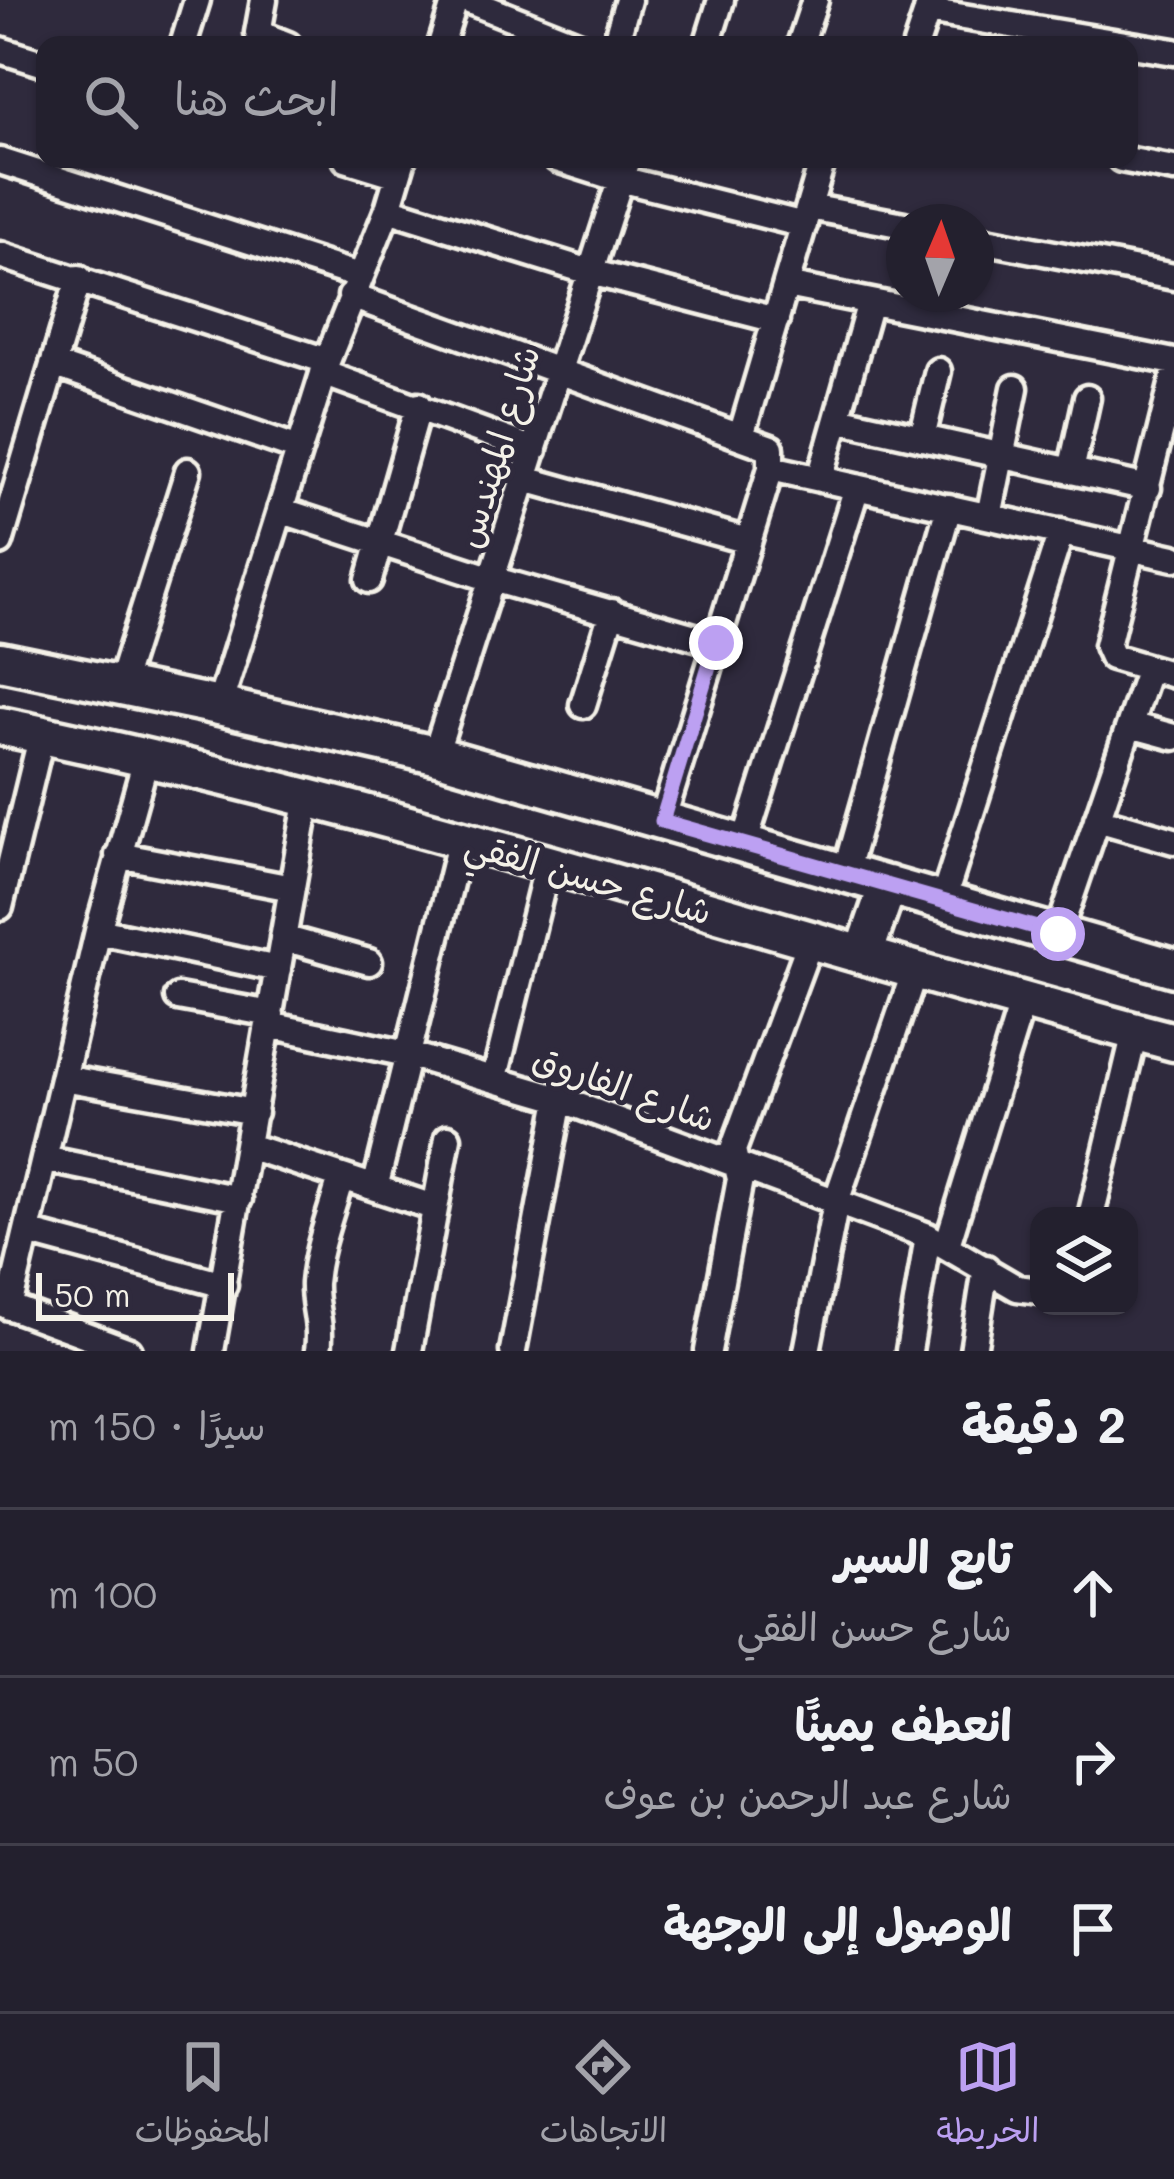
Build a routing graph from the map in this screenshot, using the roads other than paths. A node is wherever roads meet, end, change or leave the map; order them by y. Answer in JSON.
{"nodes":[{"id":1,"x":197,"y":0,"type":"edge"},
{"id":2,"x":264,"y":0,"type":"edge"},
{"id":3,"x":455,"y":0,"type":"edge"},
{"id":4,"x":467,"y":0,"type":"edge"},
{"id":5,"x":628,"y":0,"type":"edge"},
{"id":6,"x":722,"y":0,"type":"edge"},
{"id":7,"x":814,"y":0,"type":"edge"},
{"id":8,"x":929,"y":5,"type":"edge"},
{"id":9,"x":186,"y":36,"type":"edge"},
{"id":10,"x":266,"y":36,"type":"edge"},
{"id":11,"x":444,"y":36,"type":"edge"},
{"id":12,"x":557,"y":36,"type":"edge"},
{"id":13,"x":618,"y":36,"type":"edge"},
{"id":14,"x":710,"y":36,"type":"edge"},
{"id":15,"x":803,"y":36,"type":"edge"},
{"id":16,"x":919,"y":36,"type":"edge"},
{"id":17,"x":1091,"y":36,"type":"edge"},
{"id":18,"x":1138,"y":45,"type":"edge"},
{"id":19,"x":0,"y":50,"type":"edge"},
{"id":20,"x":1174,"y":52,"type":"edge"},
{"id":21,"x":36,"y":61,"type":"edge"},
{"id":22,"x":0,"y":161,"type":"edge"},
{"id":23,"x":1138,"y":162,"type":"edge"},
{"id":24,"x":401,"y":168,"type":"edge"},
{"id":25,"x":821,"y":168,"type":"edge"},
{"id":26,"x":623,"y":169,"type":"edge"},
{"id":27,"x":1174,"y":169,"type":"edge"},
{"id":28,"x":388,"y":209,"type":"junction"},
{"id":29,"x":807,"y":216,"type":"junction"},
{"id":30,"x":886,"y":223,"type":"edge"},
{"id":31,"x":994,"y":242,"type":"edge"},
{"id":32,"x":2,"y":262,"type":"edge"},
{"id":33,"x":590,"y":272,"type":"junction"},
{"id":34,"x":1174,"y":277,"type":"edge"},
{"id":35,"x":79,"y":278,"type":"junction"},
{"id":36,"x":786,"y":285,"type":"junction"},
{"id":37,"x":355,"y":286,"type":"junction"},
{"id":38,"x":870,"y":302,"type":"junction"},
{"id":39,"x":776,"y":320,"type":"junction"},
{"id":40,"x":1174,"y":362,"type":"edge"},
{"id":41,"x":53,"y":364,"type":"junction"},
{"id":42,"x":325,"y":367,"type":"junction"},
{"id":43,"x":558,"y":368,"type":"junction"},
{"id":44,"x":938,"y":370,"type":"dead end"},
{"id":45,"x":1174,"y":377,"type":"edge"},
{"id":46,"x":1015,"y":388,"type":"dead end"},
{"id":47,"x":1087,"y":398,"type":"dead end"},
{"id":48,"x":419,"y":405,"type":"junction"},
{"id":49,"x":837,"y":419,"type":"junction"},
{"id":50,"x":742,"y":436,"type":"junction"},
{"id":51,"x":922,"y":438,"type":"junction"},
{"id":52,"x":299,"y":449,"type":"junction"},
{"id":53,"x":534,"y":450,"type":"junction"},
{"id":54,"x":1001,"y":455,"type":"junction"},
{"id":55,"x":771,"y":468,"type":"junction"},
{"id":56,"x":188,"y":471,"type":"dead end"},
{"id":57,"x":1072,"y":471,"type":"junction"},
{"id":58,"x":820,"y":478,"type":"junction"},
{"id":59,"x":525,"y":479,"type":"junction"},
{"id":60,"x":857,"y":487,"type":"junction"},
{"id":61,"x":1148,"y":488,"type":"junction"},
{"id":62,"x":949,"y":507,"type":"junction"},
{"id":63,"x":280,"y":510,"type":"junction"},
{"id":64,"x":989,"y":516,"type":"junction"},
{"id":65,"x":1060,"y":532,"type":"junction"},
{"id":66,"x":380,"y":541,"type":"junction"},
{"id":67,"x":0,"y":542,"type":"edge"},
{"id":68,"x":748,"y":542,"type":"junction"},
{"id":69,"x":1134,"y":549,"type":"junction"},
{"id":70,"x":1174,"y":557,"type":"edge"},
{"id":71,"x":492,"y":579,"type":"junction"},
{"id":72,"x":369,"y":580,"type":"dead end"},
{"id":73,"x":612,"y":612,"type":"junction"},
{"id":74,"x":716,"y":643,"type":"junction"},
{"id":75,"x":0,"y":661,"type":"edge"},
{"id":76,"x":1162,"y":671,"type":"edge"},
{"id":77,"x":120,"y":685,"type":"junction"},
{"id":78,"x":583,"y":705,"type":"dead end"},
{"id":79,"x":219,"y":706,"type":"junction"},
{"id":80,"x":1130,"y":724,"type":"junction"},
{"id":81,"x":0,"y":726,"type":"edge"},
{"id":82,"x":42,"y":734,"type":"junction"},
{"id":83,"x":1174,"y":737,"type":"edge"},
{"id":84,"x":147,"y":755,"type":"junction"},
{"id":85,"x":435,"y":755,"type":"junction"},
{"id":86,"x":308,"y":796,"type":"junction"},
{"id":87,"x":1097,"y":819,"type":"junction"},
{"id":88,"x":662,"y":821,"type":"junction"},
{"id":89,"x":461,"y":839,"type":"junction"},
{"id":90,"x":1174,"y":842,"type":"edge"},
{"id":91,"x":744,"y":844,"type":"junction"},
{"id":92,"x":118,"y":855,"type":"junction"},
{"id":93,"x":548,"y":863,"type":"junction"},
{"id":94,"x":845,"y":873,"type":"junction"},
{"id":95,"x":888,"y":885,"type":"junction"},
{"id":96,"x":292,"y":888,"type":"junction"},
{"id":97,"x":944,"y":900,"type":"junction"},
{"id":98,"x":0,"y":907,"type":"edge"},
{"id":99,"x":98,"y":931,"type":"junction"},
{"id":100,"x":1058,"y":934,"type":"junction"},
{"id":101,"x":284,"y":938,"type":"junction"},
{"id":102,"x":811,"y":939,"type":"junction"},
{"id":103,"x":864,"y":954,"type":"junction"},
{"id":104,"x":369,"y":962,"type":"dead end"},
{"id":105,"x":1174,"y":968,"type":"edge"},
{"id":106,"x":278,"y":969,"type":"junction"},
{"id":107,"x":915,"y":970,"type":"junction"},
{"id":108,"x":178,"y":997,"type":"dead end"},
{"id":109,"x":1023,"y":1000,"type":"junction"},
{"id":110,"x":270,"y":1019,"type":"junction"},
{"id":111,"x":1135,"y":1032,"type":"junction"},
{"id":112,"x":1174,"y":1042,"type":"edge"},
{"id":113,"x":407,"y":1054,"type":"junction"},
{"id":114,"x":495,"y":1077,"type":"junction"},
{"id":115,"x":63,"y":1078,"type":"junction"},
{"id":116,"x":560,"y":1099,"type":"junction"},
{"id":117,"x":254,"y":1112,"type":"junction"},
{"id":118,"x":448,"y":1138,"type":"dead end"},
{"id":119,"x":248,"y":1146,"type":"junction"},
{"id":120,"x":44,"y":1159,"type":"junction"},
{"id":121,"x":736,"y":1164,"type":"junction"},
{"id":122,"x":341,"y":1177,"type":"junction"},
{"id":123,"x":375,"y":1188,"type":"junction"},
{"id":124,"x":238,"y":1199,"type":"junction"},
{"id":125,"x":836,"y":1202,"type":"junction"},
{"id":126,"x":433,"y":1207,"type":"junction"},
{"id":127,"x":1093,"y":1207,"type":"edge"},
{"id":128,"x":27,"y":1232,"type":"junction"},
{"id":129,"x":937,"y":1241,"type":"junction"},
{"id":130,"x":986,"y":1268,"type":"junction"},
{"id":131,"x":224,"y":1286,"type":"junction"},
{"id":132,"x":1030,"y":1290,"type":"edge"},
{"id":133,"x":5,"y":1305,"type":"edge"},
{"id":134,"x":976,"y":1350,"type":"edge"},
{"id":135,"x":129,"y":1351,"type":"edge"},
{"id":136,"x":211,"y":1351,"type":"edge"},
{"id":137,"x":318,"y":1351,"type":"edge"},
{"id":138,"x":409,"y":1351,"type":"edge"},
{"id":139,"x":513,"y":1351,"type":"edge"},
{"id":140,"x":708,"y":1351,"type":"edge"},
{"id":141,"x":807,"y":1351,"type":"edge"},
{"id":142,"x":909,"y":1351,"type":"edge"}],
"edges":[{"from":1,"to":9,"type":"street"},
{"from":2,"to":10,"type":"street"},
{"from":3,"to":11,"type":"street"},
{"from":4,"to":12,"type":"street"},
{"from":5,"to":13,"type":"street"},
{"from":6,"to":14,"type":"street"},
{"from":7,"to":15,"type":"street"},
{"from":8,"to":16,"type":"street"},
{"from":8,"to":17,"type":"street"},
{"from":18,"to":20,"type":"street"},
{"from":19,"to":21,"type":"street"},
{"from":22,"to":37,"type":"street"},
{"from":23,"to":27,"type":"street"},
{"from":24,"to":28,"type":"street"},
{"from":25,"to":29,"type":"street"},
{"from":26,"to":29,"type":"street"},
{"from":26,"to":33,"type":"street","name":"شارع المهندس"},
{"from":28,"to":33,"type":"street"},
{"from":28,"to":37,"type":"street"},
{"from":29,"to":30,"type":"street"},
{"from":29,"to":36,"type":"street"},
{"from":31,"to":34,"type":"street"},
{"from":32,"to":35,"type":"street"},
{"from":33,"to":39,"type":"street"},
{"from":33,"to":43,"type":"street","name":"شارع المهندس"},
{"from":35,"to":41,"type":"street"},
{"from":35,"to":42,"type":"street"},
{"from":36,"to":38,"type":"street"},
{"from":36,"to":39,"type":"street"},
{"from":37,"to":42,"type":"street"},
{"from":37,"to":43,"type":"street"},
{"from":38,"to":40,"type":"street"},
{"from":38,"to":49,"type":"street"},
{"from":39,"to":50,"type":"street"},
{"from":41,"to":52,"type":"street"},
{"from":41,"to":67,"type":"street"},
{"from":42,"to":48,"type":"street"},
{"from":42,"to":52,"type":"street"},
{"from":43,"to":50,"type":"street"},
{"from":43,"to":53,"type":"street","name":"شارع المهندس"},
{"from":44,"to":51,"type":"street"},
{"from":45,"to":61,"type":"street"},
{"from":46,"to":54,"type":"street"},
{"from":47,"to":57,"type":"street"},
{"from":48,"to":53,"type":"street"},
{"from":48,"to":66,"type":"street"},
{"from":49,"to":51,"type":"street"},
{"from":49,"to":58,"type":"street"},
{"from":50,"to":55,"type":"street"},
{"from":51,"to":54,"type":"street"},
{"from":52,"to":63,"type":"street"},
{"from":53,"to":59,"type":"street","name":"شارع المهندس"},
{"from":54,"to":57,"type":"street"},
{"from":54,"to":64,"type":"street"},
{"from":55,"to":58,"type":"street"},
{"from":55,"to":68,"type":"street"},
{"from":56,"to":77,"type":"street"},
{"from":57,"to":61,"type":"street"},
{"from":58,"to":60,"type":"street"},
{"from":59,"to":68,"type":"street"},
{"from":59,"to":71,"type":"street","name":"شارع المهندس"},
{"from":60,"to":62,"type":"street"},
{"from":60,"to":91,"type":"street"},
{"from":61,"to":69,"type":"street"},
{"from":62,"to":64,"type":"street"},
{"from":62,"to":94,"type":"street"},
{"from":63,"to":66,"type":"street"},
{"from":63,"to":79,"type":"street"},
{"from":64,"to":65,"type":"street"},
{"from":65,"to":69,"type":"street"},
{"from":65,"to":97,"type":"street"},
{"from":66,"to":71,"type":"street"},
{"from":66,"to":72,"type":"street"},
{"from":68,"to":74,"type":"street"},
{"from":69,"to":70,"type":"street"},
{"from":69,"to":76,"type":"street"},
{"from":71,"to":73,"type":"street"},
{"from":71,"to":85,"type":"street","name":"شارع المهندس"},
{"from":73,"to":74,"type":"street"},
{"from":73,"to":78,"type":"street"},
{"from":74,"to":88,"type":"street"},
{"from":75,"to":77,"type":"street","name":"شارع حسن الفقي"},
{"from":76,"to":80,"type":"street"},
{"from":77,"to":79,"type":"street","name":"شارع حسن الفقي"},
{"from":79,"to":85,"type":"street","name":"شارع حسن الفقي"},
{"from":80,"to":83,"type":"street"},
{"from":80,"to":87,"type":"street"},
{"from":81,"to":82,"type":"street","name":"شارع حسن الفقي"},
{"from":82,"to":84,"type":"street","name":"شارع حسن الفقي"},
{"from":82,"to":98,"type":"street"},
{"from":84,"to":86,"type":"street","name":"شارع حسن الفقي"},
{"from":84,"to":92,"type":"street"},
{"from":85,"to":88,"type":"street","name":"شارع حسن الفقي"},
{"from":86,"to":89,"type":"street","name":"شارع حسن الفقي"},
{"from":86,"to":96,"type":"street"},
{"from":87,"to":90,"type":"street"},
{"from":87,"to":100,"type":"street"},
{"from":88,"to":91,"type":"street","name":"شارع حسن الفقي"},
{"from":89,"to":93,"type":"street","name":"شارع حسن الفقي"},
{"from":89,"to":113,"type":"street"},
{"from":91,"to":94,"type":"street","name":"شارع حسن الفقي"},
{"from":92,"to":96,"type":"street"},
{"from":92,"to":99,"type":"street"},
{"from":93,"to":102,"type":"street","name":"شارع حسن الفقي"},
{"from":93,"to":114,"type":"street"},
{"from":94,"to":95,"type":"street","name":"شارع حسن الفقي"},
{"from":95,"to":97,"type":"street","name":"شارع حسن الفقي"},
{"from":95,"to":103,"type":"street"},
{"from":96,"to":101,"type":"street"},
{"from":97,"to":100,"type":"street","name":"شارع حسن الفقي"},
{"from":99,"to":106,"type":"street"},
{"from":99,"to":115,"type":"street"},
{"from":100,"to":105,"type":"street","name":"شارع حسن الفقي"},
{"from":101,"to":104,"type":"street"},
{"from":101,"to":106,"type":"street"},
{"from":102,"to":103,"type":"street","name":"شارع حسن الفقي"},
{"from":102,"to":121,"type":"street"},
{"from":103,"to":107,"type":"street","name":"شارع حسن الفقي"},
{"from":106,"to":110,"type":"street"},
{"from":107,"to":109,"type":"street","name":"شارع حسن الفقي"},
{"from":107,"to":125,"type":"street"},
{"from":108,"to":110,"type":"street","name":"شارع الفاروق"},
{"from":109,"to":111,"type":"street","name":"شارع حسن الفقي"},
{"from":109,"to":129,"type":"street"},
{"from":110,"to":113,"type":"street","name":"شارع الفاروق"},
{"from":110,"to":117,"type":"street"},
{"from":111,"to":112,"type":"street","name":"شارع حسن الفقي"},
{"from":111,"to":127,"type":"street"},
{"from":113,"to":114,"type":"street","name":"شارع الفاروق"},
{"from":113,"to":123,"type":"street"},
{"from":114,"to":116,"type":"street","name":"شارع الفاروق"},
{"from":115,"to":117,"type":"street"},
{"from":115,"to":120,"type":"street"},
{"from":116,"to":121,"type":"street","name":"شارع الفاروق"},
{"from":116,"to":139,"type":"street"},
{"from":117,"to":119,"type":"street"},
{"from":118,"to":126,"type":"street"},
{"from":119,"to":122,"type":"street"},
{"from":119,"to":124,"type":"street"},
{"from":120,"to":124,"type":"street"},
{"from":120,"to":128,"type":"street"},
{"from":121,"to":125,"type":"street","name":"شارع الفاروق"},
{"from":121,"to":140,"type":"street"},
{"from":122,"to":123,"type":"street"},
{"from":122,"to":137,"type":"street"},
{"from":123,"to":126,"type":"street"},
{"from":124,"to":131,"type":"street"},
{"from":125,"to":129,"type":"street","name":"شارع الفاروق"},
{"from":125,"to":141,"type":"street"},
{"from":126,"to":138,"type":"street"},
{"from":128,"to":131,"type":"street"},
{"from":128,"to":133,"type":"street"},
{"from":129,"to":130,"type":"street","name":"شارع الفاروق"},
{"from":129,"to":142,"type":"street"},
{"from":130,"to":132,"type":"street","name":"شارع الفاروق"},
{"from":130,"to":134,"type":"street"},
{"from":131,"to":136,"type":"street"},
{"from":133,"to":135,"type":"street"}]}
